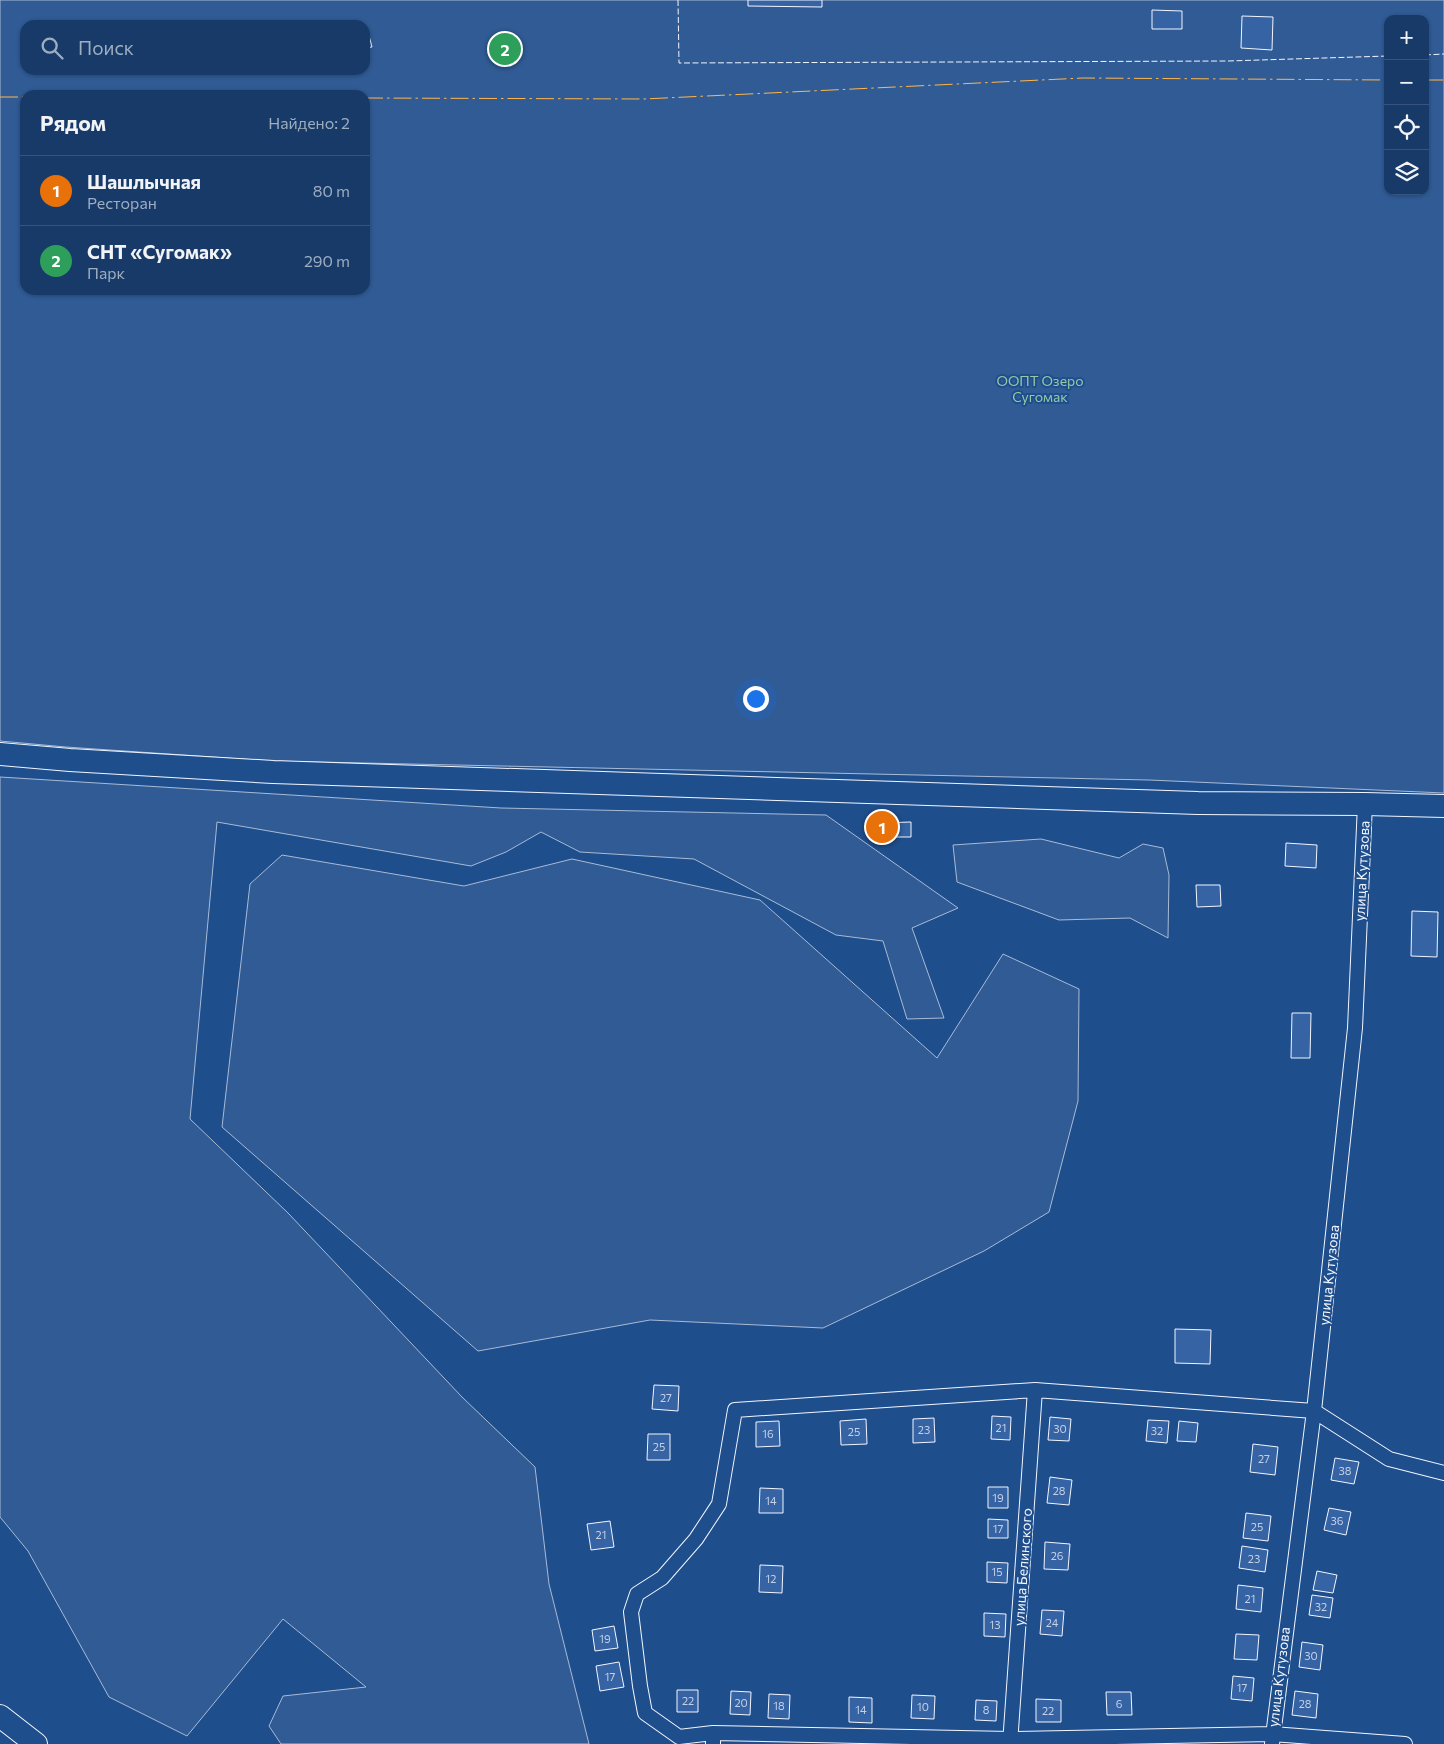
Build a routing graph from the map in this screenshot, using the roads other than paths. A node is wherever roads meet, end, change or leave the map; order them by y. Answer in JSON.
{"nodes":[{"id":1,"x":0,"y":754,"type":"edge"},
{"id":2,"x":1365,"y":804,"type":"junction"},
{"id":3,"x":1444,"y":806,"type":"edge"},
{"id":4,"x":1036,"y":1390,"type":"junction"},
{"id":5,"x":1314,"y":1411,"type":"junction"},
{"id":6,"x":1444,"y":1473,"type":"edge"},
{"id":7,"x":0,"y":1716,"type":"edge"},
{"id":8,"x":713,"y":1739,"type":"edge"},
{"id":9,"x":1272,"y":1739,"type":"edge"},
{"id":10,"x":1010,"y":1741,"type":"edge"},
{"id":11,"x":36,"y":1744,"type":"edge"},
{"id":12,"x":1404,"y":1744,"type":"edge"}],
"edges":[{"from":1,"to":2,"type":"main road"},
{"from":2,"to":3,"type":"main road"},
{"from":2,"to":5,"type":"street","name":"улица Кутузова"},
{"from":4,"to":5,"type":"street"},
{"from":4,"to":8,"type":"street"},
{"from":4,"to":10,"type":"street","name":"улица Белинского"},
{"from":5,"to":6,"type":"street"},
{"from":5,"to":9,"type":"street","name":"улица Кутузова"},
{"from":7,"to":11,"type":"main road"},
{"from":8,"to":10,"type":"street"},
{"from":9,"to":10,"type":"street"},
{"from":9,"to":12,"type":"street"}]}
